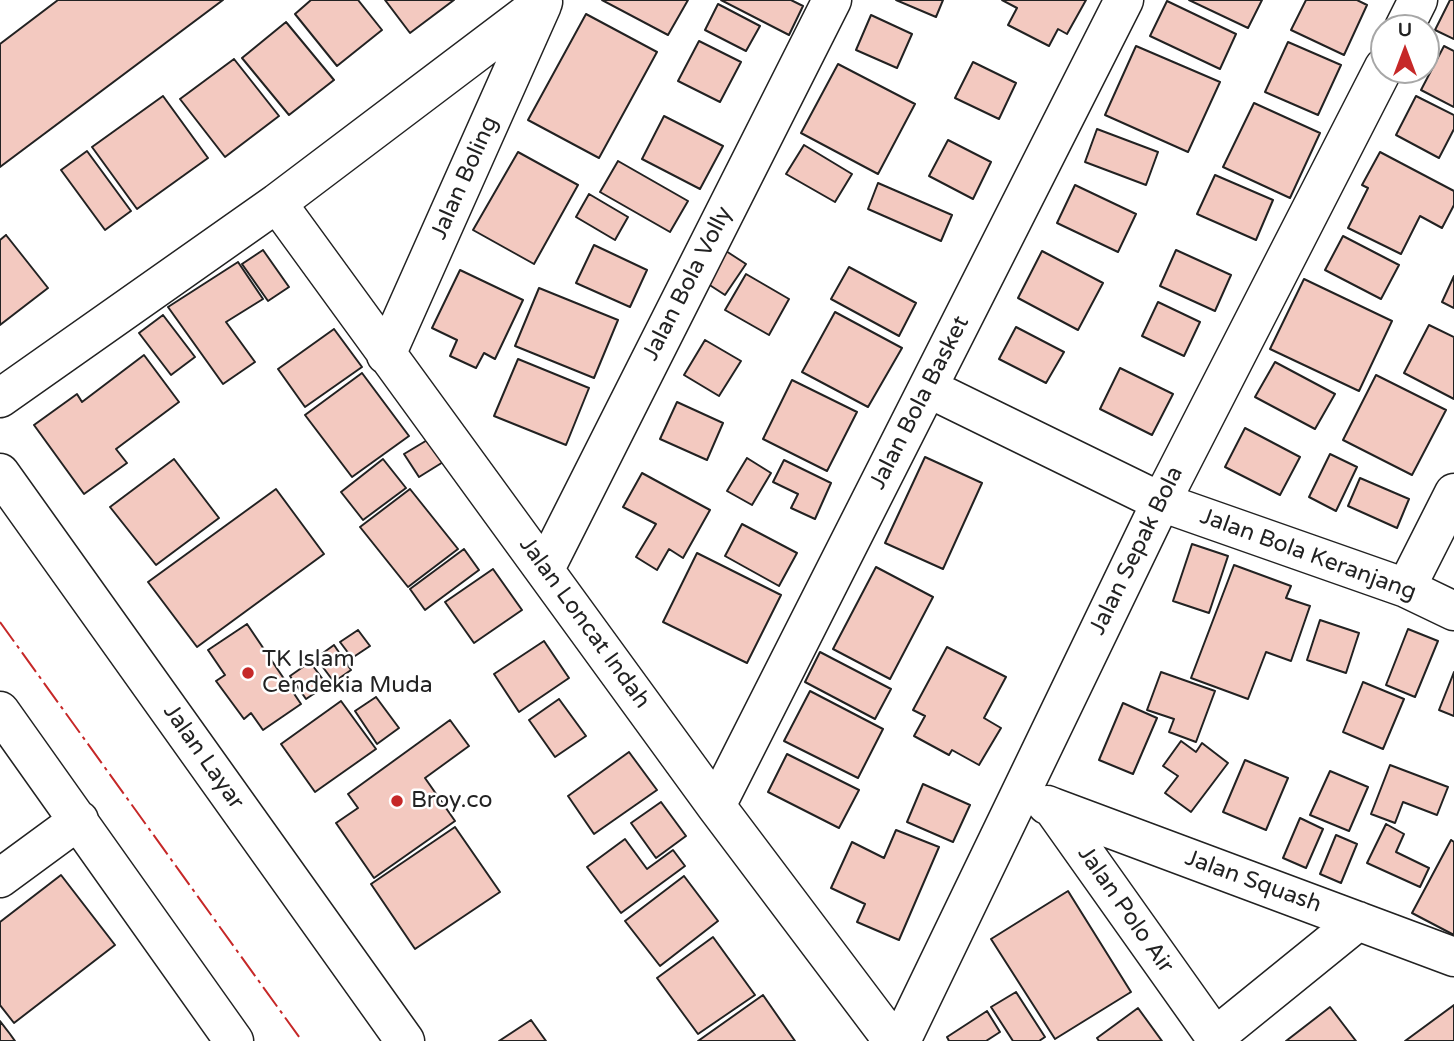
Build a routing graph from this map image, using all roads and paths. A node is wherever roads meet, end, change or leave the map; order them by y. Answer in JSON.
{"nodes":[{"id":1,"x":832,"y":0,"type":"edge"},
{"id":2,"x":1124,"y":0,"type":"edge"},
{"id":3,"x":544,"y":1,"type":"edge"},
{"id":4,"x":1375,"y":84,"type":"edge"},
{"id":5,"x":277,"y":203,"type":"junction"},
{"id":6,"x":386,"y":355,"type":"junction"},
{"id":7,"x":928,"y":388,"type":"junction"},
{"id":8,"x":0,"y":398,"type":"edge"},
{"id":9,"x":0,"y":472,"type":"edge"},
{"id":10,"x":1454,"y":493,"type":"edge"},
{"id":11,"x":1161,"y":502,"type":"junction"},
{"id":12,"x":545,"y":569,"type":"junction"},
{"id":13,"x":1406,"y":588,"type":"junction"},
{"id":14,"x":1454,"y":611,"type":"edge"},
{"id":15,"x":0,"y":711,"type":"edge"},
{"id":16,"x":1036,"y":799,"type":"junction"},
{"id":17,"x":716,"y":806,"type":"junction"},
{"id":18,"x":79,"y":820,"type":"junction"},
{"id":19,"x":0,"y":878,"type":"edge"},
{"id":20,"x":1358,"y":921,"type":"junction"},
{"id":21,"x":1454,"y":957,"type":"edge"},
{"id":22,"x":1216,"y":1039,"type":"edge"},
{"id":23,"x":234,"y":1041,"type":"edge"},
{"id":24,"x":405,"y":1041,"type":"edge"},
{"id":25,"x":893,"y":1041,"type":"edge"},
{"id":26,"x":901,"y":1041,"type":"edge"}],
"edges":[{"from":1,"to":12,"type":"street","name":"Jalan Bola Volly"},
{"from":2,"to":7,"type":"street","name":"Jalan Bola Basket"},
{"from":3,"to":5,"type":"street"},
{"from":3,"to":6,"type":"street","name":"Jalan Boling"},
{"from":4,"to":11,"type":"street","name":"Jalan Sepak Bola"},
{"from":5,"to":6,"type":"street","name":"Jalan Loncat Indah"},
{"from":5,"to":8,"type":"street"},
{"from":6,"to":12,"type":"street","name":"Jalan Loncat Indah"},
{"from":7,"to":11,"type":"street","name":"Jalan Bola Keranjang"},
{"from":7,"to":17,"type":"street","name":"Jalan Bola Basket"},
{"from":9,"to":24,"type":"street","name":"Jalan Layar"},
{"from":10,"to":13,"type":"street"},
{"from":11,"to":13,"type":"street","name":"Jalan Bola Keranjang"},
{"from":11,"to":16,"type":"street","name":"Jalan Sepak Bola"},
{"from":12,"to":17,"type":"street","name":"Jalan Loncat Indah"},
{"from":13,"to":14,"type":"street","name":"Jalan Bola Keranjang"},
{"from":15,"to":18,"type":"street"},
{"from":16,"to":20,"type":"street","name":"Jalan Squash"},
{"from":16,"to":22,"type":"street","name":"Jalan Polo Air"},
{"from":16,"to":26,"type":"street","name":"Jalan Sepak Bola"},
{"from":17,"to":25,"type":"street","name":"Jalan Loncat Indah"},
{"from":18,"to":19,"type":"street"},
{"from":18,"to":23,"type":"street"},
{"from":20,"to":21,"type":"street","name":"Jalan Squash"},
{"from":20,"to":22,"type":"street"}]}
